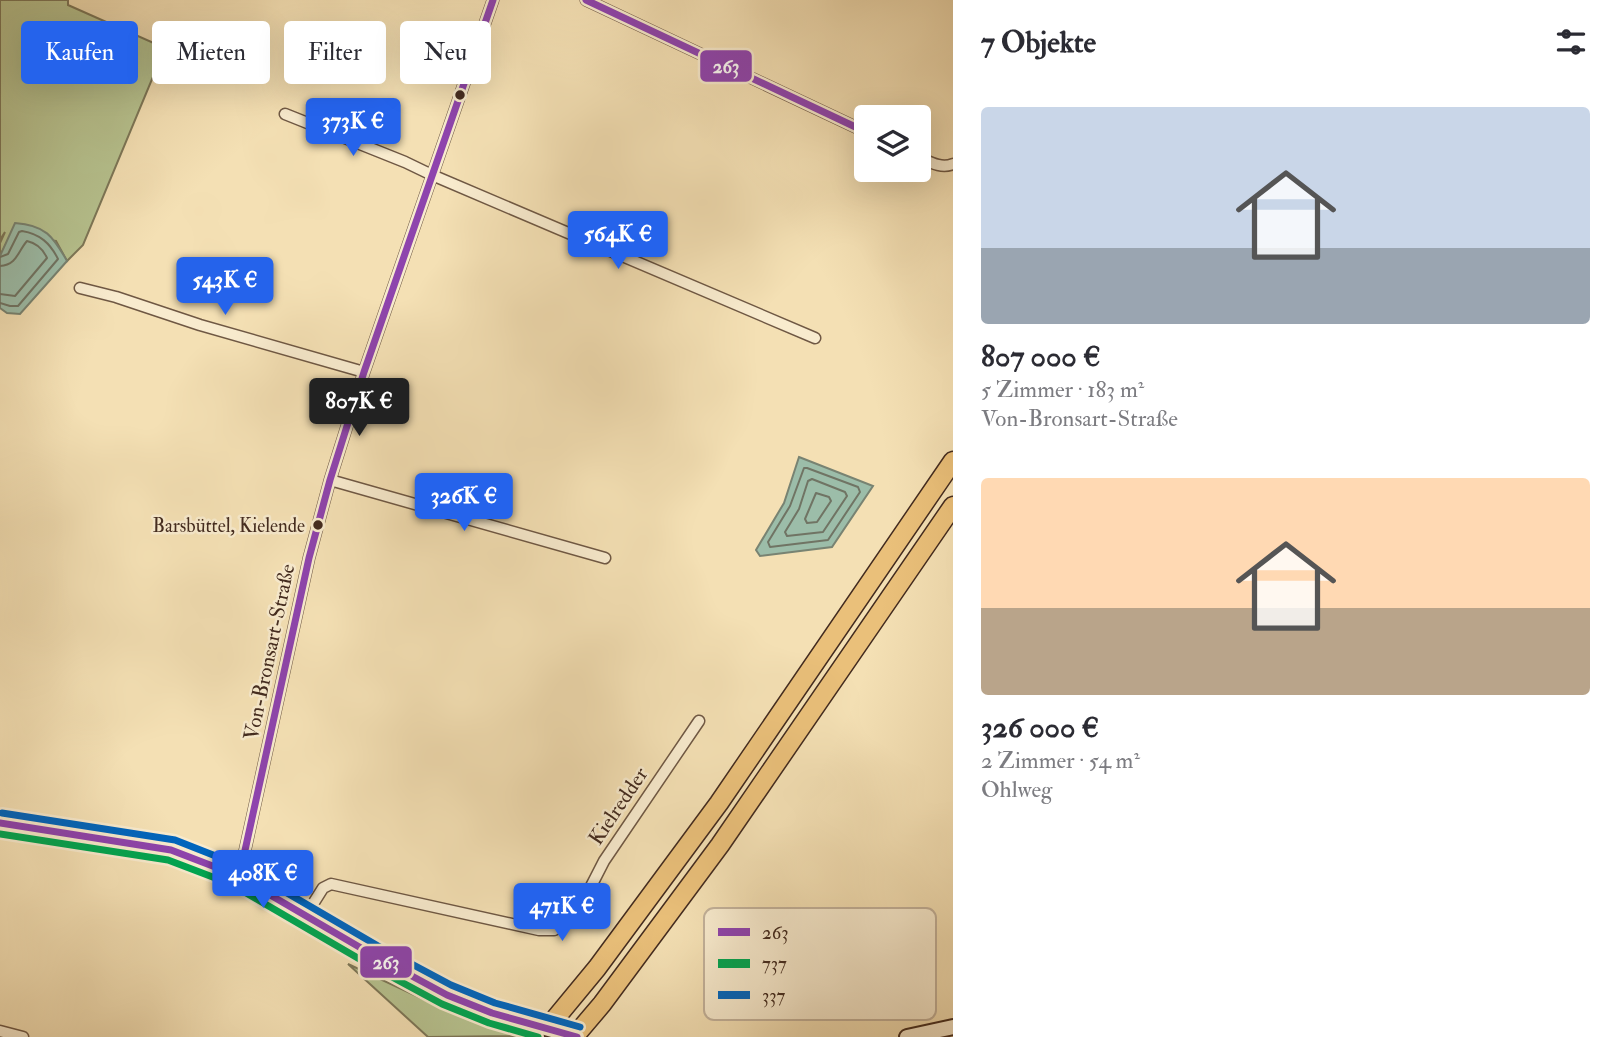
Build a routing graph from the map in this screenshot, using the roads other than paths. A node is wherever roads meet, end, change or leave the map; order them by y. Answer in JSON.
{"nodes":[{"id":1,"x":493,"y":0,"type":"edge"},
{"id":2,"x":586,"y":0,"type":"edge"},
{"id":3,"x":285,"y":114,"type":"dead end"},
{"id":4,"x":854,"y":126,"type":"edge"},
{"id":5,"x":931,"y":162,"type":"edge"},
{"id":6,"x":953,"y":164,"type":"edge"},
{"id":7,"x":432,"y":175,"type":"junction"},
{"id":8,"x":80,"y":288,"type":"dead end"},
{"id":9,"x":815,"y":338,"type":"dead end"},
{"id":10,"x":364,"y":372,"type":"junction"},
{"id":11,"x":953,"y":461,"type":"edge"},
{"id":12,"x":330,"y":480,"type":"junction"},
{"id":13,"x":953,"y":506,"type":"edge"},
{"id":14,"x":605,"y":558,"type":"dead end"},
{"id":15,"x":699,"y":720,"type":"dead end"},
{"id":16,"x":0,"y":823,"type":"edge"},
{"id":17,"x":236,"y":876,"type":"junction"},
{"id":18,"x":306,"y":915,"type":"junction"},
{"id":19,"x":953,"y":1027,"type":"edge"},
{"id":20,"x":0,"y":1031,"type":"edge"},
{"id":21,"x":23,"y":1037,"type":"edge"},
{"id":22,"x":540,"y":1037,"type":"edge"},
{"id":23,"x":575,"y":1037,"type":"edge"},
{"id":24,"x":907,"y":1037,"type":"edge"}],
"edges":[{"from":1,"to":7,"type":"street","name":"Von-Bronsart-Straße"},
{"from":2,"to":4,"type":"street"},
{"from":3,"to":7,"type":"street"},
{"from":5,"to":6,"type":"street"},
{"from":7,"to":9,"type":"street"},
{"from":7,"to":10,"type":"street","name":"Von-Bronsart-Straße"},
{"from":8,"to":10,"type":"street"},
{"from":10,"to":12,"type":"street","name":"Von-Bronsart-Straße"},
{"from":11,"to":22,"type":"highway"},
{"from":12,"to":14,"type":"street"},
{"from":12,"to":17,"type":"street","name":"Von-Bronsart-Straße"},
{"from":13,"to":23,"type":"highway"},
{"from":15,"to":18,"type":"street","name":"Kielredder"},
{"from":16,"to":17,"type":"main road"},
{"from":17,"to":18,"type":"main road"},
{"from":18,"to":23,"type":"main road","bridge":true},
{"from":19,"to":24,"type":"main road"},
{"from":20,"to":21,"type":"street"}]}
